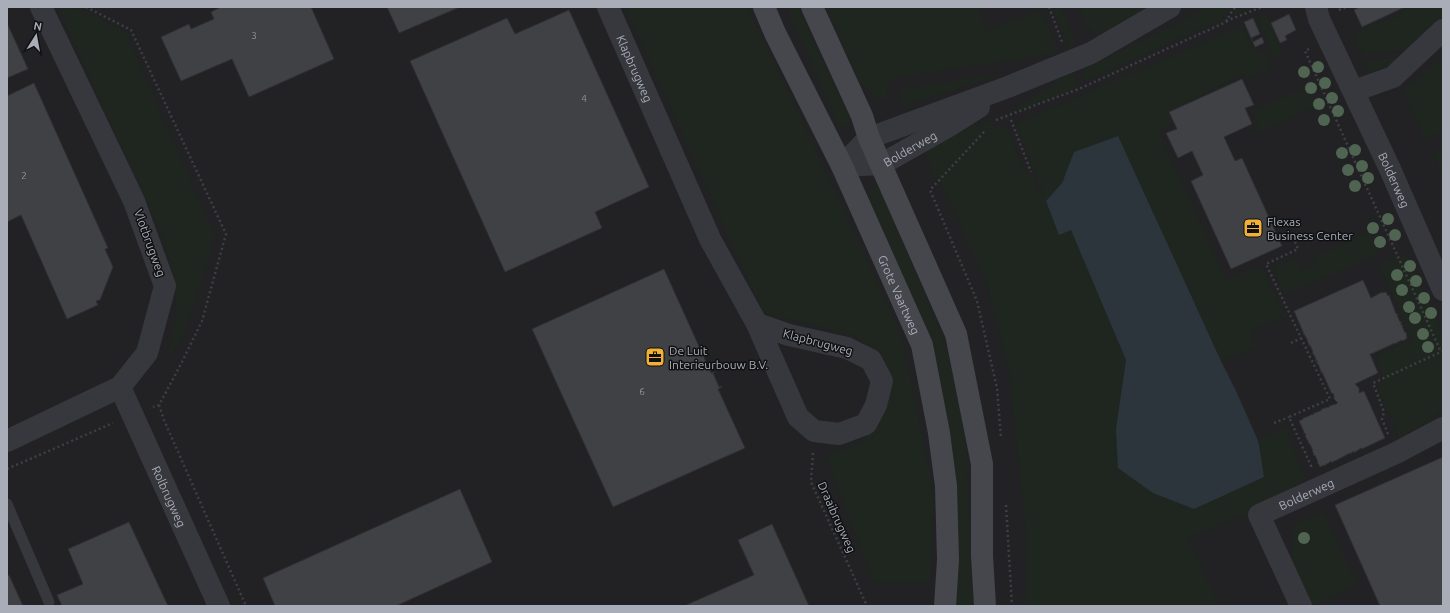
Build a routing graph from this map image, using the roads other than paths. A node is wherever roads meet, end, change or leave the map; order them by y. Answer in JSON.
{"nodes":[{"id":1,"x":41,"y":7,"type":"edge"},
{"id":2,"x":608,"y":7,"type":"edge"},
{"id":3,"x":764,"y":7,"type":"edge"},
{"id":4,"x":812,"y":7,"type":"edge"},
{"id":5,"x":1170,"y":7,"type":"edge"},
{"id":6,"x":1316,"y":7,"type":"edge"},
{"id":7,"x":1443,"y":30,"type":"edge"},
{"id":8,"x":1008,"y":87,"type":"junction"},
{"id":9,"x":1354,"y":91,"type":"junction"},
{"id":10,"x":869,"y":138,"type":"junction"},
{"id":11,"x":882,"y":164,"type":"junction"},
{"id":12,"x":842,"y":166,"type":"junction"},
{"id":13,"x":1443,"y":290,"type":"edge"},
{"id":14,"x":756,"y":324,"type":"junction"},
{"id":15,"x":120,"y":387,"type":"junction"},
{"id":16,"x":1443,"y":428,"type":"edge"},
{"id":17,"x":7,"y":441,"type":"edge"},
{"id":18,"x":7,"y":504,"type":"edge"},
{"id":19,"x":49,"y":602,"type":"dead end"},
{"id":20,"x":219,"y":606,"type":"edge"},
{"id":21,"x":945,"y":606,"type":"edge"},
{"id":22,"x":985,"y":606,"type":"edge"},
{"id":23,"x":1301,"y":606,"type":"edge"}],
"edges":[{"from":1,"to":15,"type":"street","name":"Vlotbrugweg"},
{"from":2,"to":14,"type":"street","name":"Klapbrugweg"},
{"from":3,"to":12,"type":"main road","name":"Grote Vaartweg"},
{"from":4,"to":10,"type":"main road"},
{"from":5,"to":8,"type":"street","name":"Bolderweg"},
{"from":6,"to":9,"type":"street","name":"Bolderweg"},
{"from":7,"to":9,"type":"street"},
{"from":8,"to":10,"type":"street","name":"Bolderweg"},
{"from":8,"to":11,"type":"street","name":"Bolderweg"},
{"from":9,"to":13,"type":"street","name":"Bolderweg"},
{"from":10,"to":11,"type":"main road"},
{"from":10,"to":12,"type":"street","name":"Bolderweg"},
{"from":11,"to":12,"type":"street","name":"Bolderweg"},
{"from":11,"to":22,"type":"main road"},
{"from":12,"to":21,"type":"main road","name":"Grote Vaartweg"},
{"from":14,"to":14,"type":"street","name":"Klapbrugweg"},
{"from":15,"to":17,"type":"street","name":"Vlotbrugweg"},
{"from":15,"to":20,"type":"street","name":"Rolbrugweg"},
{"from":16,"to":23,"type":"street","name":"Bolderweg"},
{"from":18,"to":19,"type":"lane"}]}
